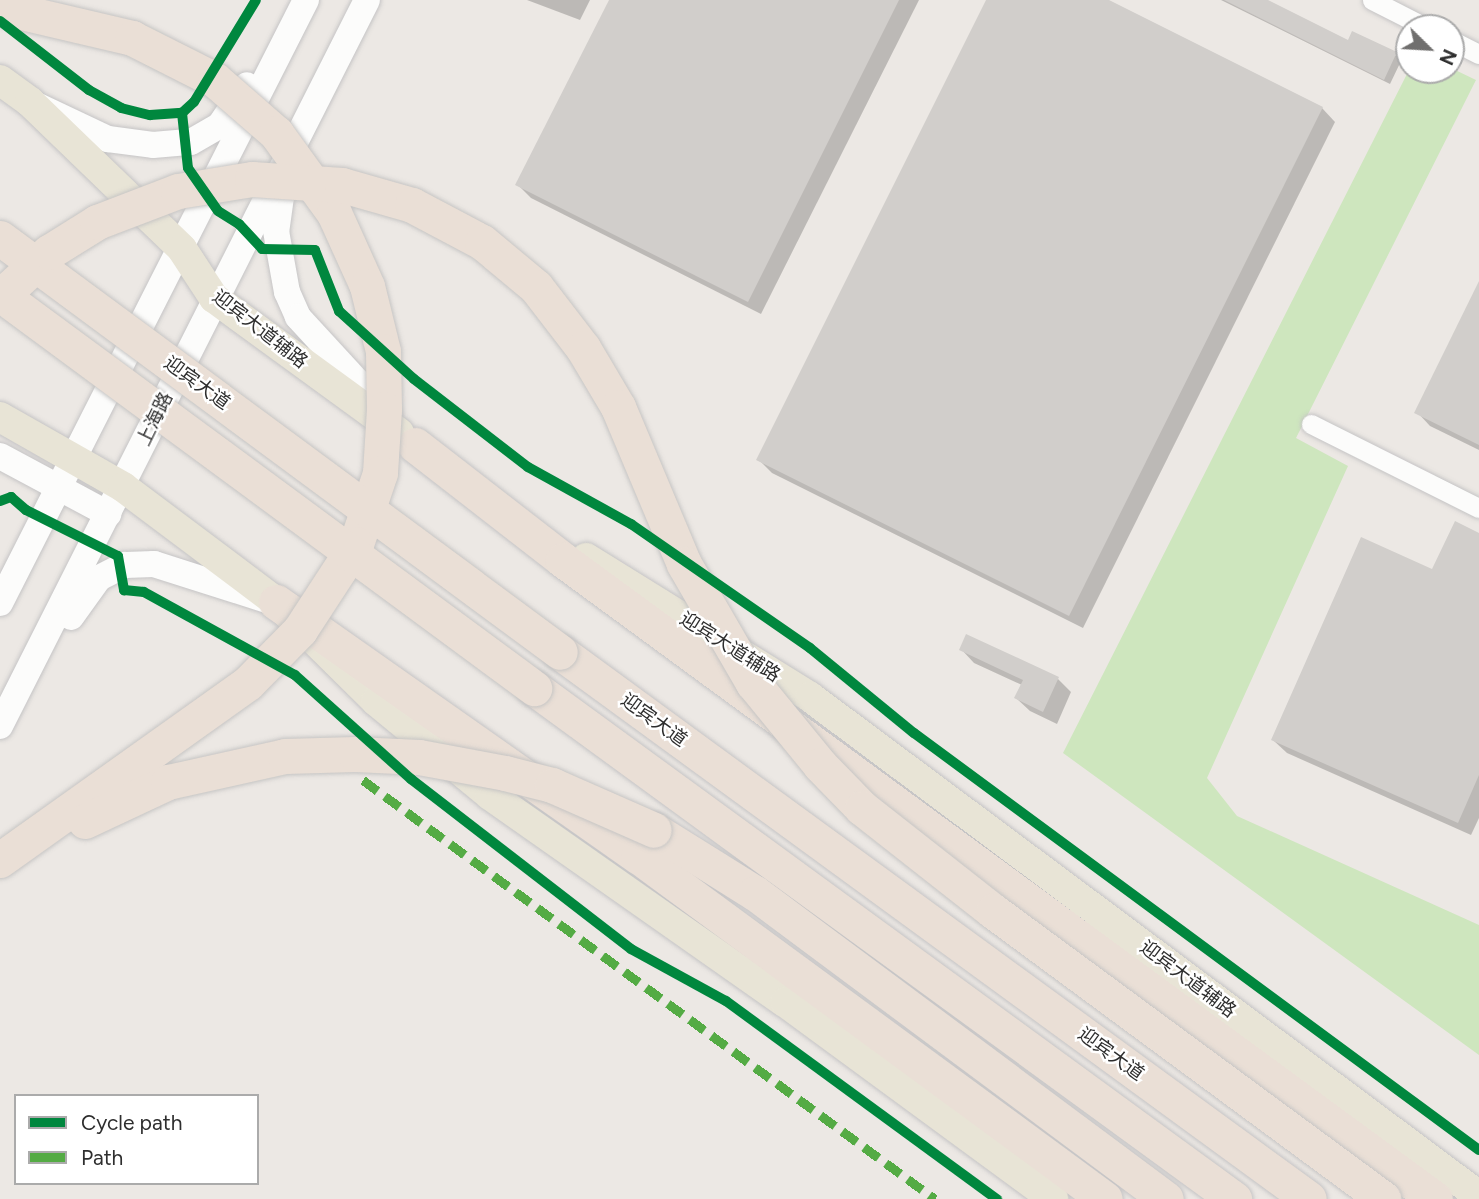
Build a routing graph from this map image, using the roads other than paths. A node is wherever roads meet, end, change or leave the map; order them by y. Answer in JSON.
{"nodes":[{"id":1,"x":299,"y":0,"type":"edge"},
{"id":2,"x":306,"y":0,"type":"edge"},
{"id":3,"x":367,"y":0,"type":"edge"},
{"id":4,"x":379,"y":0,"type":"edge"},
{"id":5,"x":1372,"y":0,"type":"edge"},
{"id":6,"x":0,"y":7,"type":"edge"},
{"id":7,"x":1400,"y":14,"type":"edge"},
{"id":8,"x":0,"y":71,"type":"edge"},
{"id":9,"x":0,"y":80,"type":"edge"},
{"id":10,"x":30,"y":102,"type":"junction"},
{"id":11,"x":0,"y":238,"type":"edge"},
{"id":12,"x":182,"y":249,"type":"junction"},
{"id":13,"x":0,"y":295,"type":"edge"},
{"id":14,"x":214,"y":298,"type":"junction"},
{"id":15,"x":0,"y":417,"type":"edge"},
{"id":16,"x":1311,"y":424,"type":"dead end"},
{"id":17,"x":415,"y":445,"type":"junction"},
{"id":18,"x":0,"y":456,"type":"edge"},
{"id":19,"x":75,"y":461,"type":"junction"},
{"id":20,"x":123,"y":487,"type":"junction"},
{"id":21,"x":61,"y":489,"type":"junction"},
{"id":22,"x":1479,"y":508,"type":"edge"},
{"id":23,"x":108,"y":514,"type":"junction"},
{"id":24,"x":276,"y":602,"type":"junction"},
{"id":25,"x":0,"y":603,"type":"edge"},
{"id":26,"x":0,"y":726,"type":"edge"},
{"id":27,"x":0,"y":739,"type":"edge"},
{"id":28,"x":0,"y":860,"type":"edge"},
{"id":29,"x":0,"y":882,"type":"edge"},
{"id":30,"x":1479,"y":1196,"type":"edge"},
{"id":31,"x":1053,"y":1199,"type":"edge"},
{"id":32,"x":1105,"y":1199,"type":"edge"},
{"id":33,"x":1166,"y":1199,"type":"edge"},
{"id":34,"x":1234,"y":1199,"type":"edge"},
{"id":35,"x":1309,"y":1199,"type":"edge"},
{"id":36,"x":1383,"y":1199,"type":"edge"},
{"id":37,"x":1435,"y":1199,"type":"edge"}],
"edges":[{"from":1,"to":10,"type":"main road"},
{"from":2,"to":12,"type":"main road"},
{"from":3,"to":14,"type":"main road","name":"上海路"},
{"from":4,"to":17,"type":"main road"},
{"from":5,"to":7,"type":"street"},
{"from":6,"to":28,"type":"highway","bridge":true},
{"from":8,"to":10,"type":"main road"},
{"from":9,"to":10,"type":"main road","name":"迎宾大道辅路"},
{"from":10,"to":12,"type":"main road","name":"迎宾大道辅路"},
{"from":11,"to":35,"type":"highway","name":"迎宾大道","bridge":true},
{"from":12,"to":14,"type":"main road","name":"迎宾大道辅路"},
{"from":12,"to":19,"type":"main road"},
{"from":13,"to":34,"type":"highway","bridge":true},
{"from":13,"to":36,"type":"highway","bridge":true},
{"from":14,"to":17,"type":"main road","name":"迎宾大道辅路"},
{"from":14,"to":20,"type":"main road","name":"上海路"},
{"from":15,"to":19,"type":"main road"},
{"from":16,"to":22,"type":"street"},
{"from":17,"to":30,"type":"main road","name":"迎宾大道辅路"},
{"from":17,"to":37,"type":"highway"},
{"from":18,"to":21,"type":"main road"},
{"from":19,"to":20,"type":"main road"},
{"from":19,"to":21,"type":"main road"},
{"from":20,"to":23,"type":"main road","name":"上海路"},
{"from":20,"to":24,"type":"main road"},
{"from":21,"to":23,"type":"main road"},
{"from":21,"to":25,"type":"main road"},
{"from":23,"to":26,"type":"main road","name":"上海路"},
{"from":24,"to":27,"type":"main road"},
{"from":24,"to":31,"type":"main road"},
{"from":24,"to":32,"type":"highway"},
{"from":29,"to":33,"type":"highway","bridge":true}]}
